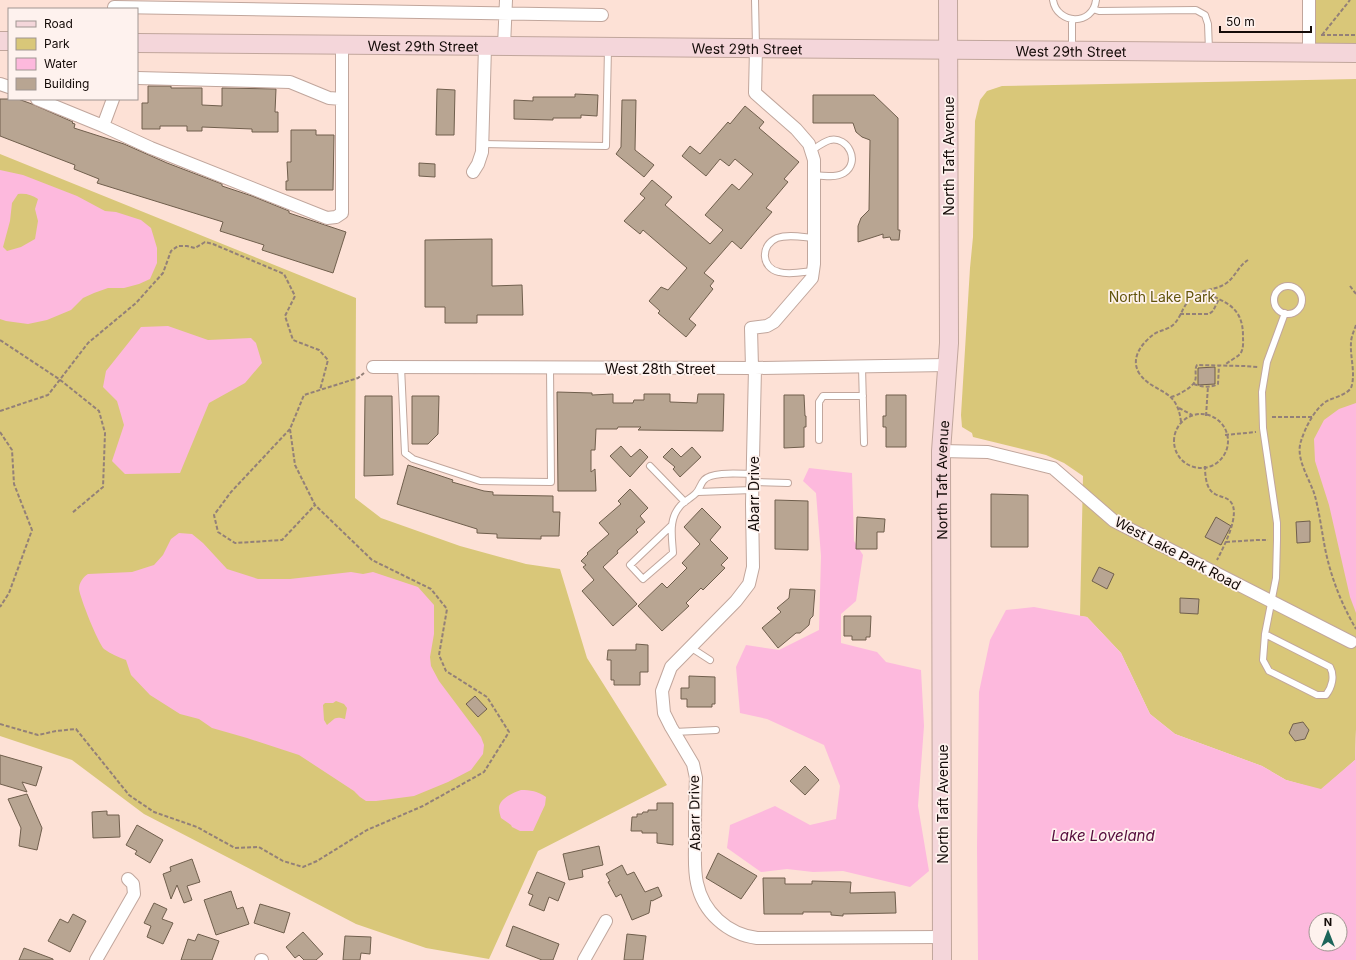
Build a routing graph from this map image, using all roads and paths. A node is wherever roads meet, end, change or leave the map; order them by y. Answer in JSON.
{"nodes":[{"id":1,"x":506,"y":0,"type":"edge"},
{"id":2,"x":755,"y":0,"type":"edge"},
{"id":3,"x":948,"y":0,"type":"edge"},
{"id":4,"x":1053,"y":0,"type":"edge"},
{"id":5,"x":1096,"y":0,"type":"edge"},
{"id":6,"x":1309,"y":0,"type":"edge"},
{"id":7,"x":1350,"y":0,"type":"edge"},
{"id":8,"x":114,"y":5,"type":"edge"},
{"id":9,"x":1093,"y":9,"type":"junction"},
{"id":10,"x":505,"y":14,"type":"junction"},
{"id":11,"x":602,"y":15,"type":"dead end"},
{"id":12,"x":1072,"y":19,"type":"junction"},
{"id":13,"x":1356,"y":35,"type":"edge"},
{"id":14,"x":138,"y":43,"type":"edge"},
{"id":15,"x":342,"y":45,"type":"junction"},
{"id":16,"x":485,"y":46,"type":"junction"},
{"id":17,"x":504,"y":46,"type":"junction"},
{"id":18,"x":608,"y":47,"type":"junction"},
{"id":19,"x":756,"y":48,"type":"junction"},
{"id":20,"x":948,"y":49,"type":"junction"},
{"id":21,"x":1072,"y":50,"type":"junction"},
{"id":22,"x":1210,"y":52,"type":"junction"},
{"id":23,"x":1309,"y":52,"type":"junction"},
{"id":24,"x":1356,"y":53,"type":"edge"},
{"id":25,"x":138,"y":78,"type":"edge"},
{"id":26,"x":342,"y":99,"type":"junction"},
{"id":27,"x":39,"y":100,"type":"edge"},
{"id":28,"x":113,"y":100,"type":"edge"},
{"id":29,"x":103,"y":126,"type":"junction"},
{"id":30,"x":482,"y":144,"type":"junction"},
{"id":31,"x":811,"y":151,"type":"junction"},
{"id":32,"x":473,"y":172,"type":"dead end"},
{"id":33,"x":814,"y":175,"type":"junction"},
{"id":34,"x":814,"y":238,"type":"junction"},
{"id":35,"x":1248,"y":260,"type":"dead end"},
{"id":36,"x":813,"y":271,"type":"junction"},
{"id":37,"x":1350,"y":286,"type":"dead end"},
{"id":38,"x":1202,"y":292,"type":"junction"},
{"id":39,"x":1356,"y":294,"type":"edge"},
{"id":40,"x":1219,"y":299,"type":"junction"},
{"id":41,"x":1285,"y":313,"type":"junction"},
{"id":42,"x":1180,"y":314,"type":"junction"},
{"id":43,"x":1356,"y":325,"type":"edge"},
{"id":44,"x":0,"y":340,"type":"edge"},
{"id":45,"x":948,"y":365,"type":"junction"},
{"id":46,"x":1219,"y":365,"type":"junction"},
{"id":47,"x":1225,"y":365,"type":"junction"},
{"id":48,"x":373,"y":367,"type":"joint"},
{"id":49,"x":401,"y":367,"type":"junction"},
{"id":50,"x":862,"y":367,"type":"junction"},
{"id":51,"x":550,"y":368,"type":"junction"},
{"id":52,"x":753,"y":368,"type":"junction"},
{"id":53,"x":1266,"y":368,"type":"junction"},
{"id":54,"x":59,"y":379,"type":"junction"},
{"id":55,"x":1194,"y":384,"type":"junction"},
{"id":56,"x":1208,"y":386,"type":"junction"},
{"id":57,"x":320,"y":390,"type":"junction"},
{"id":58,"x":863,"y":396,"type":"junction"},
{"id":59,"x":1171,"y":397,"type":"junction"},
{"id":60,"x":1178,"y":406,"type":"junction"},
{"id":61,"x":0,"y":410,"type":"edge"},
{"id":62,"x":1192,"y":415,"type":"junction"},
{"id":63,"x":1206,"y":415,"type":"junction"},
{"id":64,"x":1263,"y":417,"type":"junction"},
{"id":65,"x":1313,"y":417,"type":"junction"},
{"id":66,"x":1181,"y":422,"type":"junction"},
{"id":67,"x":290,"y":429,"type":"junction"},
{"id":68,"x":1264,"y":431,"type":"junction"},
{"id":69,"x":0,"y":432,"type":"edge"},
{"id":70,"x":1227,"y":435,"type":"junction"},
{"id":71,"x":820,"y":440,"type":"dead end"},
{"id":72,"x":864,"y":443,"type":"dead end"},
{"id":73,"x":941,"y":451,"type":"junction"},
{"id":74,"x":650,"y":466,"type":"dead end"},
{"id":75,"x":1205,"y":467,"type":"junction"},
{"id":76,"x":752,"y":482,"type":"junction"},
{"id":77,"x":788,"y":482,"type":"dead end"},
{"id":78,"x":698,"y":492,"type":"junction"},
{"id":79,"x":685,"y":502,"type":"junction"},
{"id":80,"x":315,"y":505,"type":"junction"},
{"id":81,"x":72,"y":513,"type":"dead end"},
{"id":82,"x":672,"y":525,"type":"junction"},
{"id":83,"x":1278,"y":540,"type":"junction"},
{"id":84,"x":1226,"y":542,"type":"junction"},
{"id":85,"x":1212,"y":571,"type":"junction"},
{"id":86,"x":1270,"y":601,"type":"junction"},
{"id":87,"x":0,"y":607,"type":"edge"},
{"id":88,"x":1356,"y":629,"type":"edge"},
{"id":89,"x":1265,"y":634,"type":"junction"},
{"id":90,"x":1354,"y":643,"type":"edge"},
{"id":91,"x":690,"y":647,"type":"junction"},
{"id":92,"x":710,"y":660,"type":"dead end"},
{"id":93,"x":0,"y":724,"type":"edge"},
{"id":94,"x":716,"y":730,"type":"dead end"},
{"id":95,"x":674,"y":732,"type":"junction"},
{"id":96,"x":128,"y":879,"type":"dead end"},
{"id":97,"x":606,"y":921,"type":"dead end"},
{"id":98,"x":942,"y":937,"type":"junction"},
{"id":99,"x":96,"y":960,"type":"edge"},
{"id":100,"x":584,"y":960,"type":"edge"},
{"id":101,"x":942,"y":960,"type":"edge"}],
"edges":[{"from":1,"to":10,"type":"street"},
{"from":2,"to":19,"type":"lane"},
{"from":3,"to":20,"type":"main road","name":"North Taft Avenue"},
{"from":4,"to":12,"type":"lane"},
{"from":5,"to":9,"type":"lane"},
{"from":6,"to":23,"type":"street"},
{"from":7,"to":13,"type":"path"},
{"from":8,"to":10,"type":"street"},
{"from":9,"to":12,"type":"lane"},
{"from":9,"to":22,"type":"lane"},
{"from":10,"to":11,"type":"street"},
{"from":10,"to":17,"type":"street"},
{"from":12,"to":21,"type":"lane"},
{"from":14,"to":15,"type":"main road","name":"West 29th Street"},
{"from":15,"to":16,"type":"main road","name":"West 29th Street"},
{"from":15,"to":26,"type":"street"},
{"from":16,"to":17,"type":"main road","name":"West 29th Street"},
{"from":16,"to":30,"type":"street"},
{"from":17,"to":18,"type":"main road","name":"West 29th Street"},
{"from":18,"to":19,"type":"main road","name":"West 29th Street"},
{"from":18,"to":30,"type":"lane"},
{"from":19,"to":20,"type":"main road","name":"West 29th Street"},
{"from":19,"to":31,"type":"street"},
{"from":20,"to":21,"type":"main road","name":"West 29th Street"},
{"from":20,"to":45,"type":"main road","name":"North Taft Avenue"},
{"from":21,"to":22,"type":"main road","name":"West 29th Street"},
{"from":22,"to":23,"type":"main road","name":"West 29th Street"},
{"from":23,"to":24,"type":"main road","name":"West 29th Street"},
{"from":25,"to":26,"type":"street"},
{"from":26,"to":29,"type":"street"},
{"from":27,"to":29,"type":"street"},
{"from":28,"to":29,"type":"street"},
{"from":30,"to":32,"type":"street"},
{"from":31,"to":33,"type":"street"},
{"from":31,"to":33,"type":"lane"},
{"from":33,"to":34,"type":"street"},
{"from":34,"to":36,"type":"street"},
{"from":34,"to":36,"type":"lane"},
{"from":35,"to":38,"type":"path"},
{"from":36,"to":52,"type":"street","name":"Abarr Drive"},
{"from":37,"to":39,"type":"path"},
{"from":38,"to":40,"type":"path"},
{"from":38,"to":42,"type":"path"},
{"from":40,"to":42,"type":"path"},
{"from":40,"to":47,"type":"path"},
{"from":41,"to":41,"type":"lane"},
{"from":41,"to":53,"type":"lane"},
{"from":42,"to":59,"type":"path"},
{"from":43,"to":65,"type":"path"},
{"from":44,"to":54,"type":"path"},
{"from":45,"to":50,"type":"street","name":"West 28th Street"},
{"from":45,"to":73,"type":"main road","name":"North Taft Avenue"},
{"from":46,"to":47,"type":"path"},
{"from":46,"to":55,"type":"path"},
{"from":46,"to":56,"type":"path"},
{"from":47,"to":53,"type":"path"},
{"from":48,"to":49,"type":"street","name":"West 28th Street"},
{"from":48,"to":57,"type":"path"},
{"from":49,"to":51,"type":"street","name":"West 28th Street"},
{"from":49,"to":51,"type":"lane"},
{"from":50,"to":52,"type":"street","name":"West 28th Street"},
{"from":50,"to":58,"type":"lane"},
{"from":51,"to":52,"type":"street","name":"West 28th Street"},
{"from":52,"to":76,"type":"street","name":"Abarr Drive"},
{"from":53,"to":64,"type":"lane"},
{"from":54,"to":57,"type":"path"},
{"from":54,"to":61,"type":"path"},
{"from":54,"to":81,"type":"path"},
{"from":55,"to":56,"type":"path"},
{"from":55,"to":59,"type":"path"},
{"from":56,"to":63,"type":"path"},
{"from":57,"to":67,"type":"path"},
{"from":58,"to":71,"type":"lane"},
{"from":58,"to":72,"type":"lane"},
{"from":59,"to":60,"type":"path"},
{"from":60,"to":62,"type":"path"},
{"from":60,"to":66,"type":"path"},
{"from":62,"to":63,"type":"path"},
{"from":62,"to":66,"type":"path"},
{"from":63,"to":70,"type":"path"},
{"from":64,"to":65,"type":"path"},
{"from":64,"to":68,"type":"lane"},
{"from":65,"to":88,"type":"path"},
{"from":66,"to":75,"type":"path"},
{"from":67,"to":80,"type":"path"},
{"from":67,"to":80,"type":"path"},
{"from":68,"to":70,"type":"path"},
{"from":68,"to":83,"type":"lane"},
{"from":69,"to":87,"type":"path"},
{"from":70,"to":75,"type":"path"},
{"from":73,"to":85,"type":"street","name":"West Lake Park Road"},
{"from":73,"to":98,"type":"main road","name":"North Taft Avenue"},
{"from":74,"to":79,"type":"lane"},
{"from":75,"to":84,"type":"path"},
{"from":76,"to":77,"type":"lane"},
{"from":76,"to":78,"type":"lane"},
{"from":76,"to":78,"type":"lane"},
{"from":76,"to":91,"type":"street","name":"Abarr Drive"},
{"from":78,"to":79,"type":"lane"},
{"from":79,"to":82,"type":"lane"},
{"from":80,"to":93,"type":"path"},
{"from":82,"to":82,"type":"lane"},
{"from":83,"to":84,"type":"path"},
{"from":83,"to":86,"type":"lane"},
{"from":84,"to":85,"type":"path"},
{"from":85,"to":86,"type":"street","name":"West Lake Park Road"},
{"from":86,"to":89,"type":"lane"},
{"from":86,"to":90,"type":"street","name":"West Lake Park Road"},
{"from":89,"to":89,"type":"lane"},
{"from":91,"to":92,"type":"lane"},
{"from":91,"to":95,"type":"street","name":"Abarr Drive"},
{"from":94,"to":95,"type":"lane"},
{"from":95,"to":98,"type":"street","name":"Abarr Drive"},
{"from":96,"to":99,"type":"street"},
{"from":97,"to":100,"type":"street"},
{"from":98,"to":101,"type":"main road","name":"North Taft Avenue"}]}
